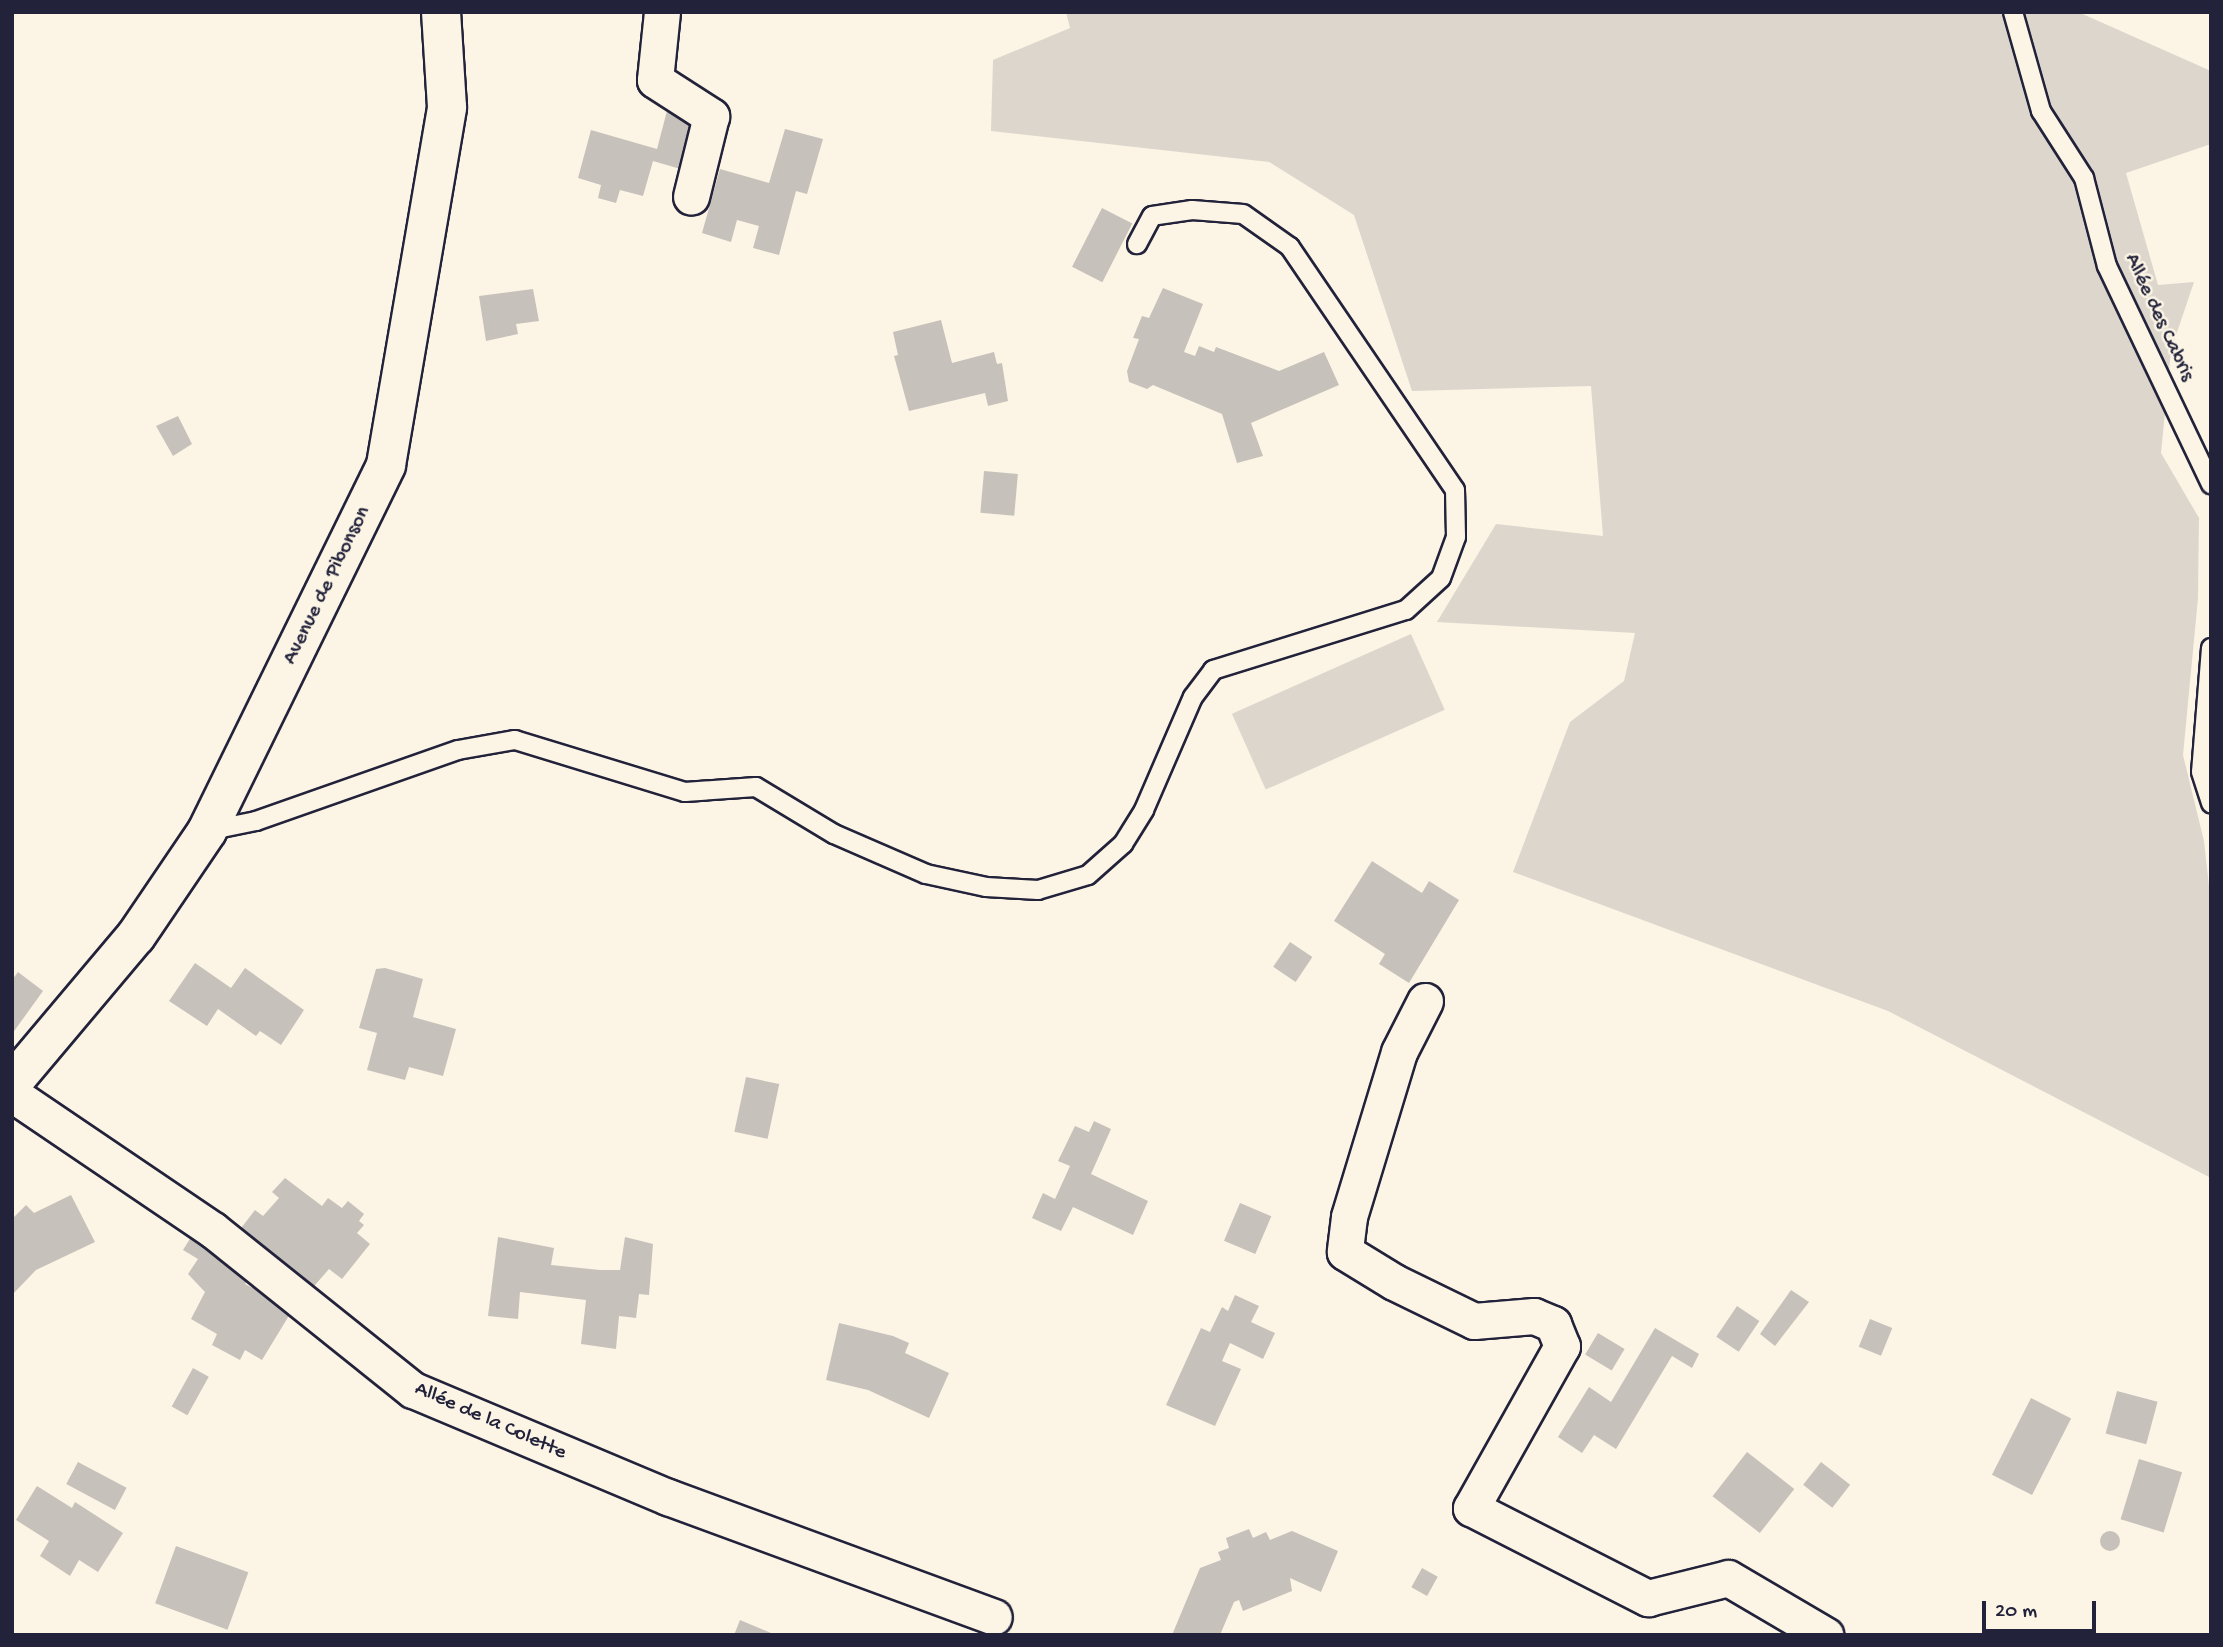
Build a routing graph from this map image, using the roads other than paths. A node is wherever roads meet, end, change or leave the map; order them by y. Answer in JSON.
{"nodes":[{"id":1,"x":441,"y":12,"type":"edge"},
{"id":2,"x":662,"y":12,"type":"edge"},
{"id":3,"x":2013,"y":12,"type":"edge"},
{"id":4,"x":691,"y":197,"type":"dead end"},
{"id":5,"x":1137,"y":243,"type":"dead end"},
{"id":6,"x":2211,"y":484,"type":"edge"},
{"id":7,"x":2211,"y":649,"type":"edge"},
{"id":8,"x":2211,"y":803,"type":"edge"},
{"id":9,"x":207,"y":831,"type":"junction"},
{"id":10,"x":1425,"y":1001,"type":"dead end"},
{"id":11,"x":12,"y":1083,"type":"edge"},
{"id":12,"x":12,"y":1094,"type":"edge"},
{"id":13,"x":994,"y":1617,"type":"dead end"},
{"id":14,"x":1825,"y":1635,"type":"edge"}],
"edges":[{"from":1,"to":9,"type":"street","name":"Avenue de Pibonson"},
{"from":2,"to":4,"type":"street"},
{"from":3,"to":6,"type":"lane","name":"Allée des Cabris"},
{"from":5,"to":9,"type":"lane"},
{"from":7,"to":8,"type":"lane"},
{"from":9,"to":11,"type":"street","name":"Avenue de Pibonson"},
{"from":10,"to":14,"type":"street"},
{"from":12,"to":13,"type":"street","name":"Allée de la Colette"}]}
